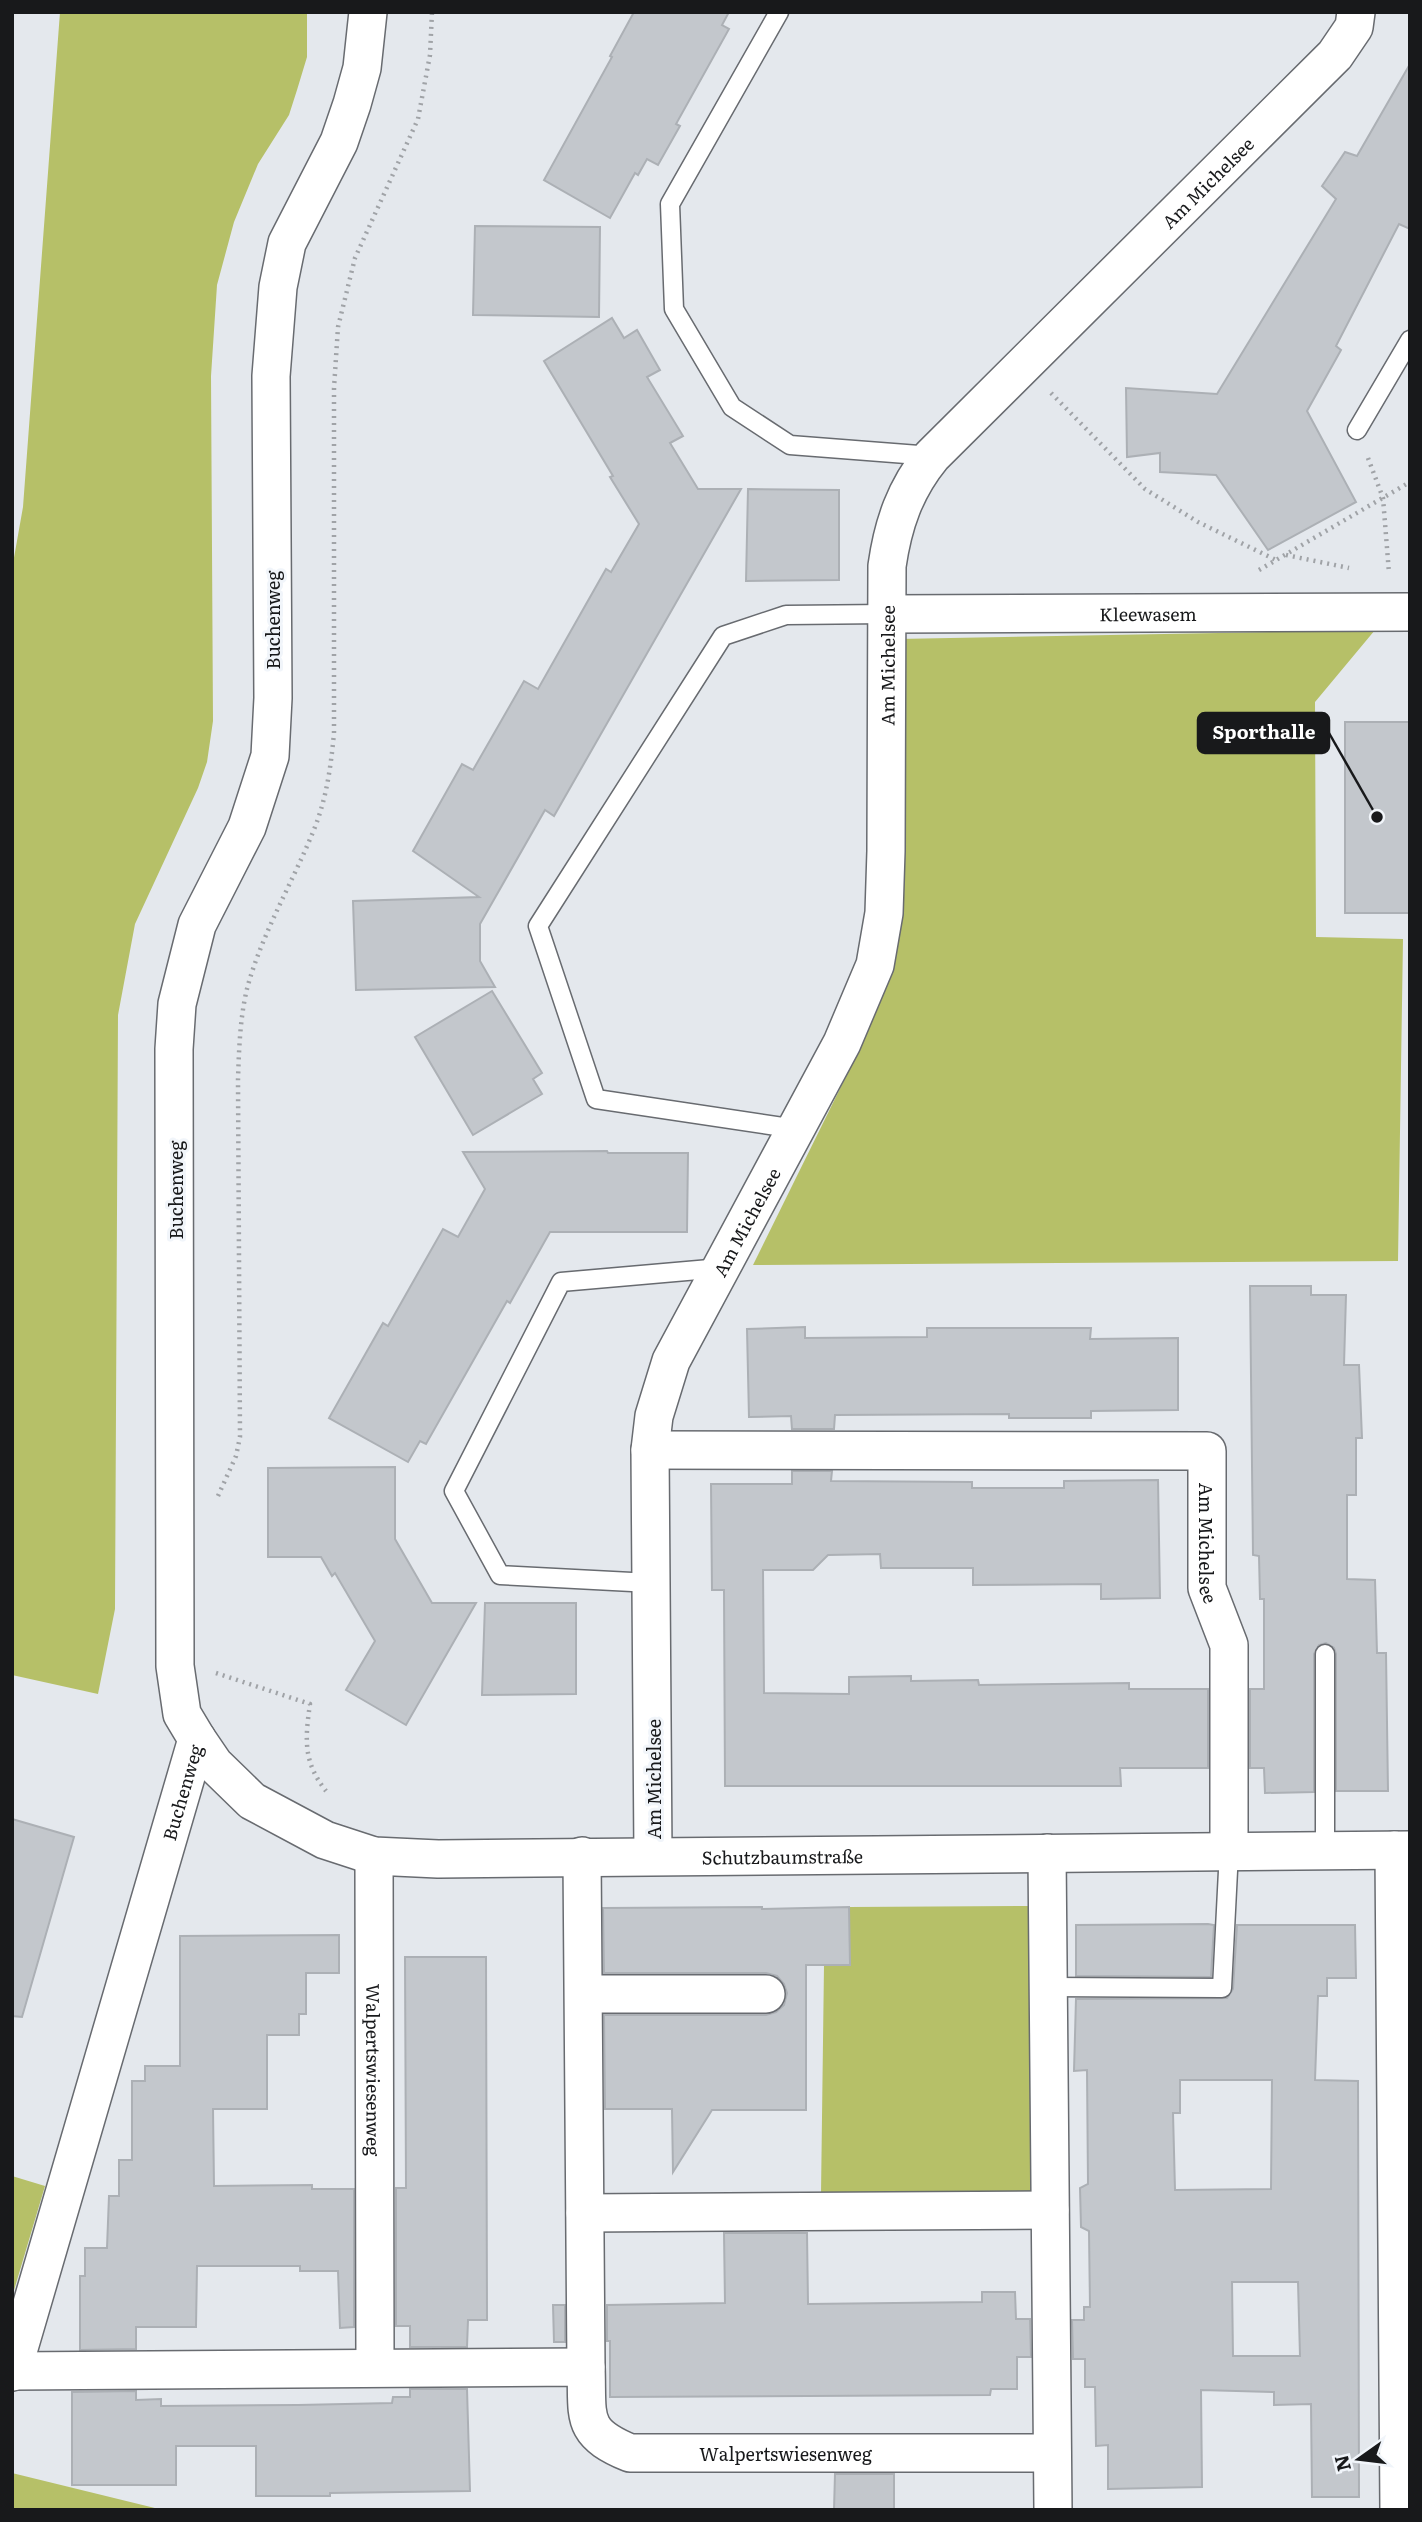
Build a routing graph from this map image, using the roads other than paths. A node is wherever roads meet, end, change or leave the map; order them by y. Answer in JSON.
{"nodes":[{"id":1,"x":368,"y":12,"type":"edge"},
{"id":2,"x":779,"y":12,"type":"edge"},
{"id":3,"x":1356,"y":12,"type":"edge"},
{"id":4,"x":1410,"y":340,"type":"edge"},
{"id":5,"x":1357,"y":430,"type":"road end"},
{"id":6,"x":932,"y":456,"type":"junction"},
{"id":7,"x":1400,"y":612,"type":"edge"},
{"id":8,"x":887,"y":614,"type":"junction"},
{"id":9,"x":796,"y":1129,"type":"junction"},
{"id":10,"x":721,"y":1268,"type":"junction"},
{"id":11,"x":650,"y":1451,"type":"junction"},
{"id":12,"x":651,"y":1583,"type":"junction"},
{"id":13,"x":1325,"y":1654,"type":"dead end"},
{"id":14,"x":197,"y":1739,"type":"junction"},
{"id":15,"x":1325,"y":1850,"type":"junction"},
{"id":16,"x":1402,"y":1850,"type":"edge"},
{"id":17,"x":1229,"y":1851,"type":"junction"},
{"id":18,"x":1046,"y":1853,"type":"junction"},
{"id":19,"x":374,"y":1856,"type":"junction"},
{"id":20,"x":582,"y":1856,"type":"junction"},
{"id":21,"x":653,"y":1856,"type":"junction"},
{"id":22,"x":1048,"y":1987,"type":"junction"},
{"id":23,"x":584,"y":1994,"type":"junction"},
{"id":24,"x":766,"y":1994,"type":"dead end"},
{"id":25,"x":1403,"y":2090,"type":"edge"},
{"id":26,"x":1050,"y":2210,"type":"junction"},
{"id":27,"x":585,"y":2213,"type":"junction"},
{"id":28,"x":375,"y":2367,"type":"junction"},
{"id":29,"x":586,"y":2367,"type":"junction"},
{"id":30,"x":12,"y":2372,"type":"edge"},
{"id":31,"x":1404,"y":2449,"type":"edge"},
{"id":32,"x":1052,"y":2453,"type":"junction"},
{"id":33,"x":1053,"y":2510,"type":"edge"},
{"id":34,"x":1399,"y":2510,"type":"edge"}],
"edges":[{"from":1,"to":14,"type":"street","name":"Buchenweg"},
{"from":2,"to":6,"type":"lane"},
{"from":3,"to":6,"type":"street","name":"Am Michelsee"},
{"from":4,"to":5,"type":"lane"},
{"from":6,"to":8,"type":"street","name":"Am Michelsee"},
{"from":7,"to":8,"type":"street","name":"Kleewasem"},
{"from":8,"to":9,"type":"street","name":"Am Michelsee"},
{"from":8,"to":9,"type":"lane"},
{"from":9,"to":10,"type":"street","name":"Am Michelsee"},
{"from":10,"to":11,"type":"street","name":"Am Michelsee"},
{"from":10,"to":12,"type":"lane"},
{"from":11,"to":12,"type":"street","name":"Am Michelsee"},
{"from":11,"to":17,"type":"street","name":"Am Michelsee"},
{"from":12,"to":21,"type":"street","name":"Am Michelsee"},
{"from":13,"to":15,"type":"lane"},
{"from":14,"to":19,"type":"street","name":"Schutzbaumstraße"},
{"from":14,"to":30,"type":"street","name":"Buchenweg"},
{"from":15,"to":16,"type":"street","name":"Schutzbaumstraße"},
{"from":15,"to":17,"type":"street","name":"Schutzbaumstraße"},
{"from":16,"to":25,"type":"street"},
{"from":17,"to":18,"type":"street","name":"Schutzbaumstraße"},
{"from":17,"to":22,"type":"lane"},
{"from":18,"to":21,"type":"street","name":"Schutzbaumstraße"},
{"from":18,"to":22,"type":"street"},
{"from":19,"to":20,"type":"street","name":"Schutzbaumstraße"},
{"from":19,"to":28,"type":"street","name":"Walpertswiesenweg"},
{"from":20,"to":21,"type":"street","name":"Schutzbaumstraße"},
{"from":20,"to":23,"type":"street","name":"Walpertswiesenweg"},
{"from":22,"to":26,"type":"street"},
{"from":23,"to":24,"type":"street"},
{"from":23,"to":27,"type":"street","name":"Walpertswiesenweg"},
{"from":25,"to":31,"type":"street"},
{"from":26,"to":27,"type":"street"},
{"from":26,"to":32,"type":"street"},
{"from":27,"to":29,"type":"street","name":"Walpertswiesenweg"},
{"from":28,"to":29,"type":"street"},
{"from":28,"to":30,"type":"street"},
{"from":29,"to":32,"type":"street","name":"Walpertswiesenweg"},
{"from":31,"to":34,"type":"street"},
{"from":32,"to":33,"type":"street"}]}
